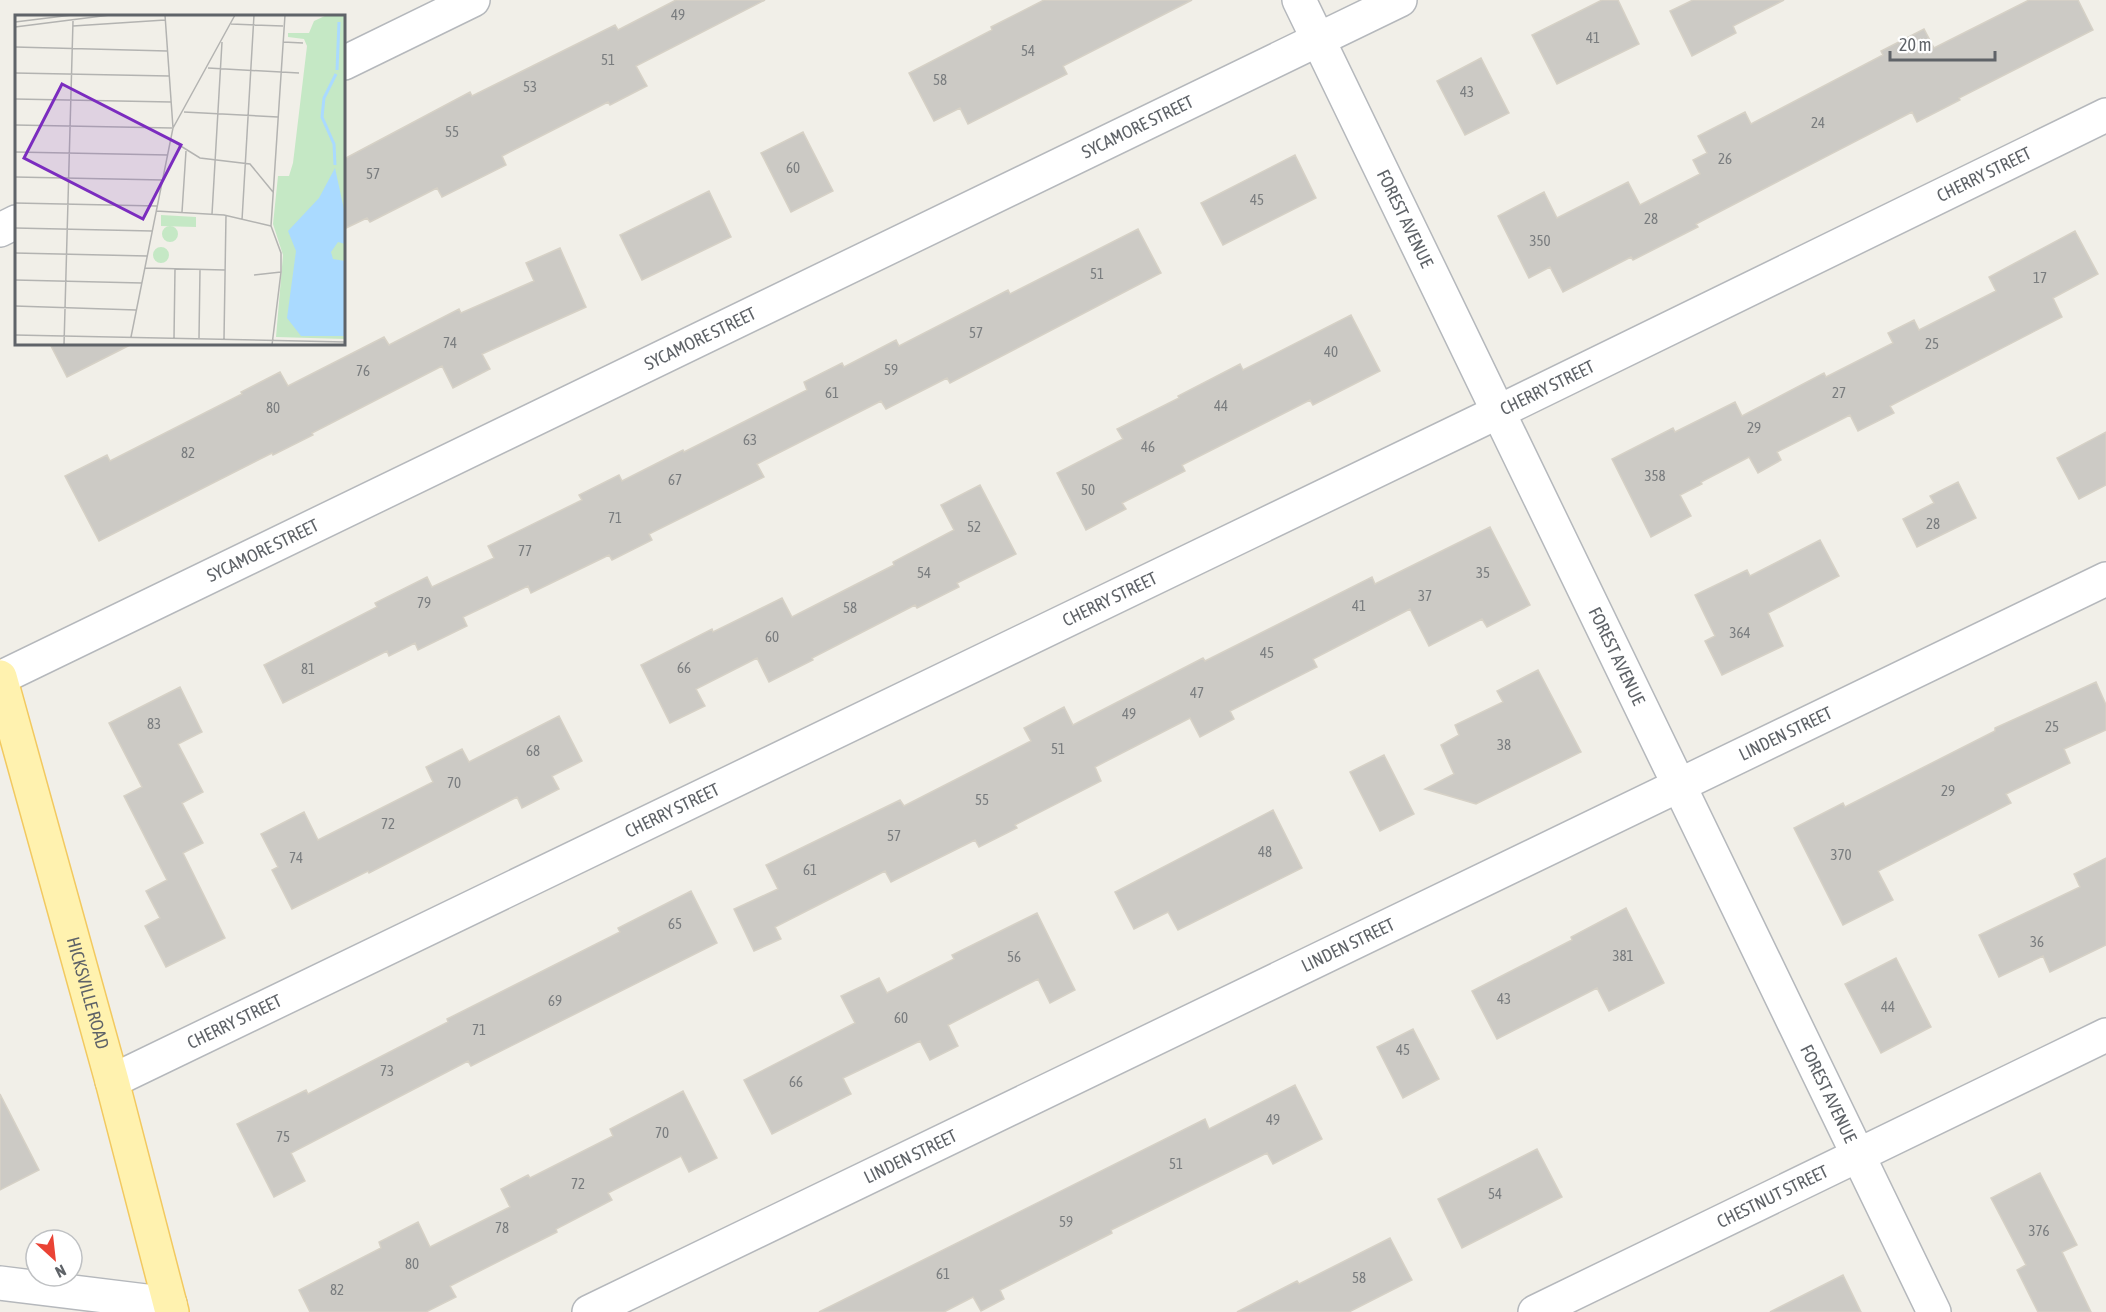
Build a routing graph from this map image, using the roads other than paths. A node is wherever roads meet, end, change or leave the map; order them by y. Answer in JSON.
{"nodes":[{"id":1,"x":473,"y":0,"type":"edge"},
{"id":2,"x":1299,"y":0,"type":"edge"},
{"id":3,"x":1400,"y":0,"type":"edge"},
{"id":4,"x":1318,"y":40,"type":"junction"},
{"id":5,"x":345,"y":63,"type":"edge"},
{"id":6,"x":2106,"y":115,"type":"edge"},
{"id":7,"x":15,"y":222,"type":"edge"},
{"id":8,"x":0,"y":230,"type":"edge"},
{"id":9,"x":1498,"y":412,"type":"junction"},
{"id":10,"x":2106,"y":579,"type":"edge"},
{"id":11,"x":0,"y":677,"type":"edge"},
{"id":12,"x":1679,"y":786,"type":"junction"},
{"id":13,"x":2106,"y":1035,"type":"edge"},
{"id":14,"x":112,"y":1081,"type":"junction"},
{"id":15,"x":1858,"y":1155,"type":"junction"},
{"id":16,"x":0,"y":1283,"type":"edge"},
{"id":17,"x":171,"y":1308,"type":"edge"},
{"id":18,"x":589,"y":1312,"type":"edge"},
{"id":19,"x":1535,"y":1312,"type":"edge"},
{"id":20,"x":1934,"y":1312,"type":"edge"}],
"edges":[{"from":1,"to":5,"type":"street"},
{"from":2,"to":4,"type":"street","name":"FOREST AVENUE"},
{"from":3,"to":4,"type":"street","name":"SYCAMORE STREET"},
{"from":4,"to":9,"type":"street","name":"FOREST AVENUE"},
{"from":4,"to":11,"type":"street","name":"SYCAMORE STREET"},
{"from":6,"to":9,"type":"street","name":"CHERRY STREET"},
{"from":7,"to":8,"type":"street"},
{"from":9,"to":12,"type":"street","name":"FOREST AVENUE"},
{"from":9,"to":14,"type":"street","name":"CHERRY STREET"},
{"from":10,"to":12,"type":"street","name":"LINDEN STREET"},
{"from":11,"to":14,"type":"main road","name":"HICKSVILLE ROAD"},
{"from":12,"to":15,"type":"street","name":"FOREST AVENUE"},
{"from":12,"to":18,"type":"street","name":"LINDEN STREET"},
{"from":13,"to":15,"type":"street","name":"CHESTNUT STREET"},
{"from":14,"to":17,"type":"main road","name":"HICKSVILLE ROAD"},
{"from":15,"to":19,"type":"street","name":"CHESTNUT STREET"},
{"from":15,"to":20,"type":"street","name":"FOREST AVENUE"},
{"from":16,"to":17,"type":"street"}]}
